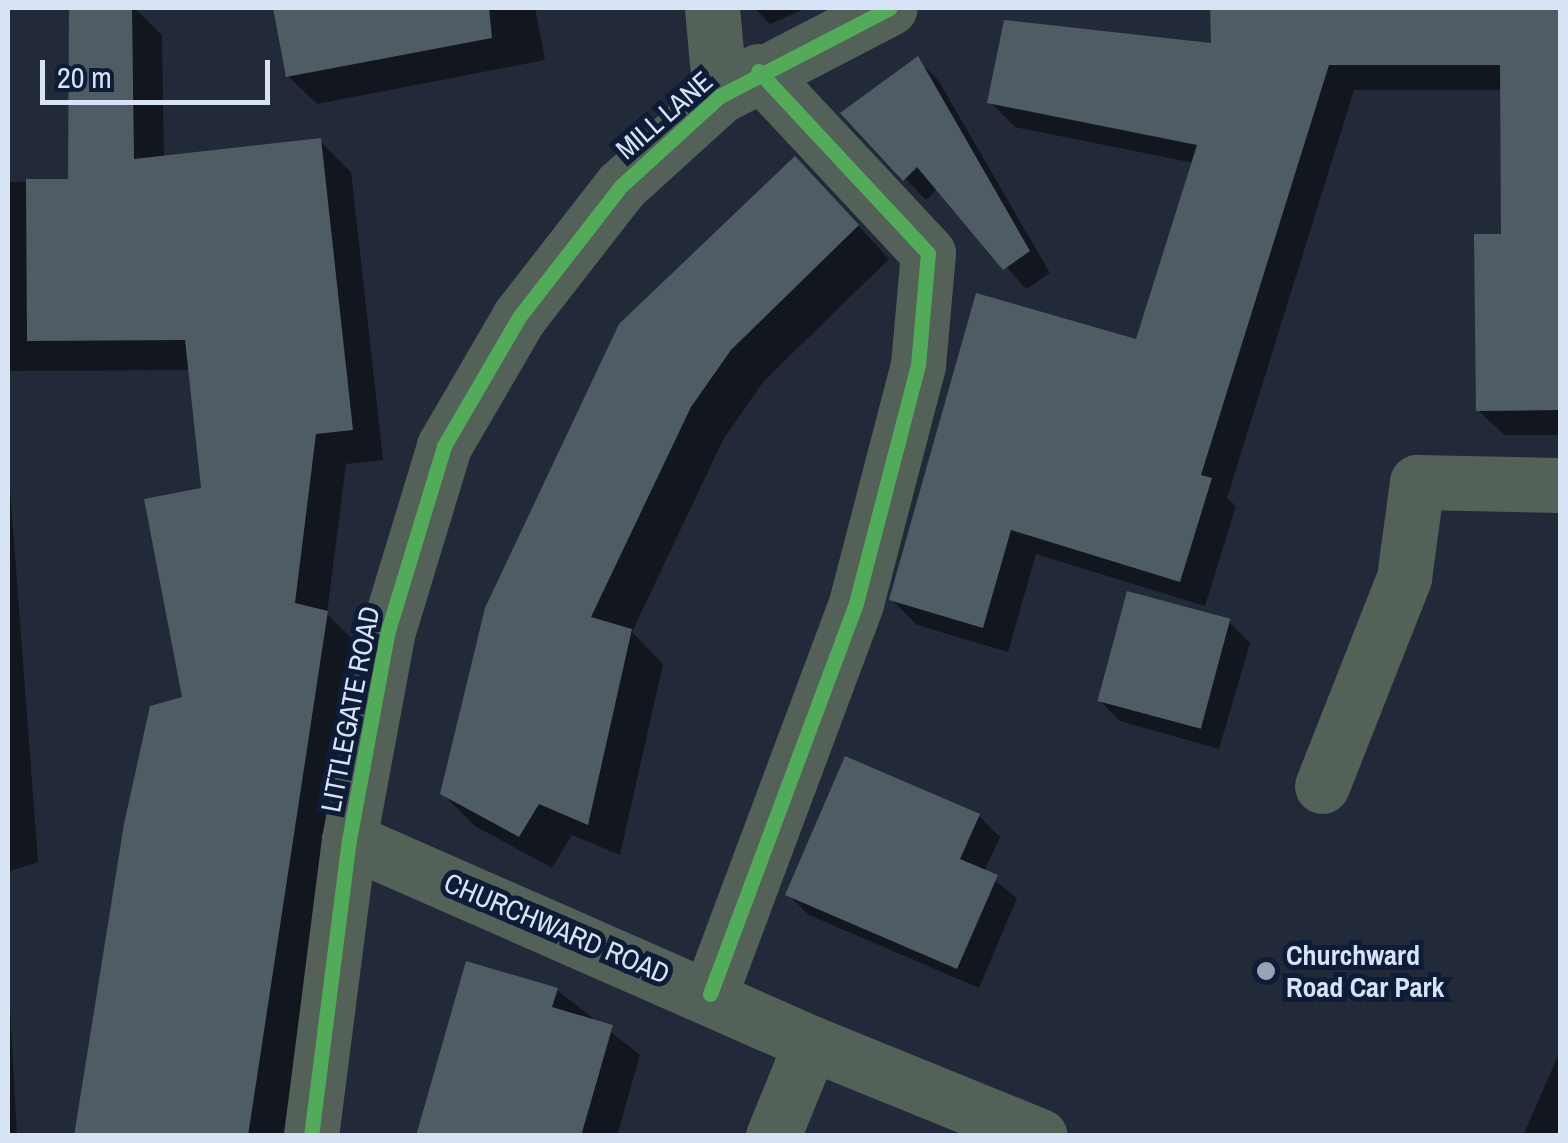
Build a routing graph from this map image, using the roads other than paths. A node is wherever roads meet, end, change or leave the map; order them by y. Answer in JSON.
{"nodes":[{"id":1,"x":712,"y":8,"type":"edge"},
{"id":2,"x":890,"y":8,"type":"edge"},
{"id":3,"x":739,"y":84,"type":"junction"},
{"id":4,"x":519,"y":316,"type":"joint"},
{"id":5,"x":1560,"y":485,"type":"edge"},
{"id":6,"x":1322,"y":786,"type":"dead end"},
{"id":7,"x":350,"y":840,"type":"junction"},
{"id":8,"x":710,"y":994,"type":"junction"},
{"id":9,"x":811,"y":1043,"type":"junction"},
{"id":10,"x":311,"y":1136,"type":"edge"},
{"id":11,"x":773,"y":1136,"type":"edge"},
{"id":12,"x":1040,"y":1136,"type":"edge"}],
"edges":[{"from":1,"to":3,"type":"street"},
{"from":2,"to":3,"type":"street","name":"MILL LANE"},
{"from":3,"to":4,"type":"street","name":"MILL LANE"},
{"from":3,"to":8,"type":"street"},
{"from":4,"to":7,"type":"street","name":"LITTLEGATE ROAD"},
{"from":5,"to":6,"type":"street"},
{"from":7,"to":8,"type":"street","name":"CHURCHWARD ROAD"},
{"from":7,"to":10,"type":"street","name":"LITTLEGATE ROAD"},
{"from":8,"to":9,"type":"street","name":"CHURCHWARD ROAD"},
{"from":9,"to":11,"type":"street"},
{"from":9,"to":12,"type":"street","name":"CHURCHWARD ROAD"}]}
